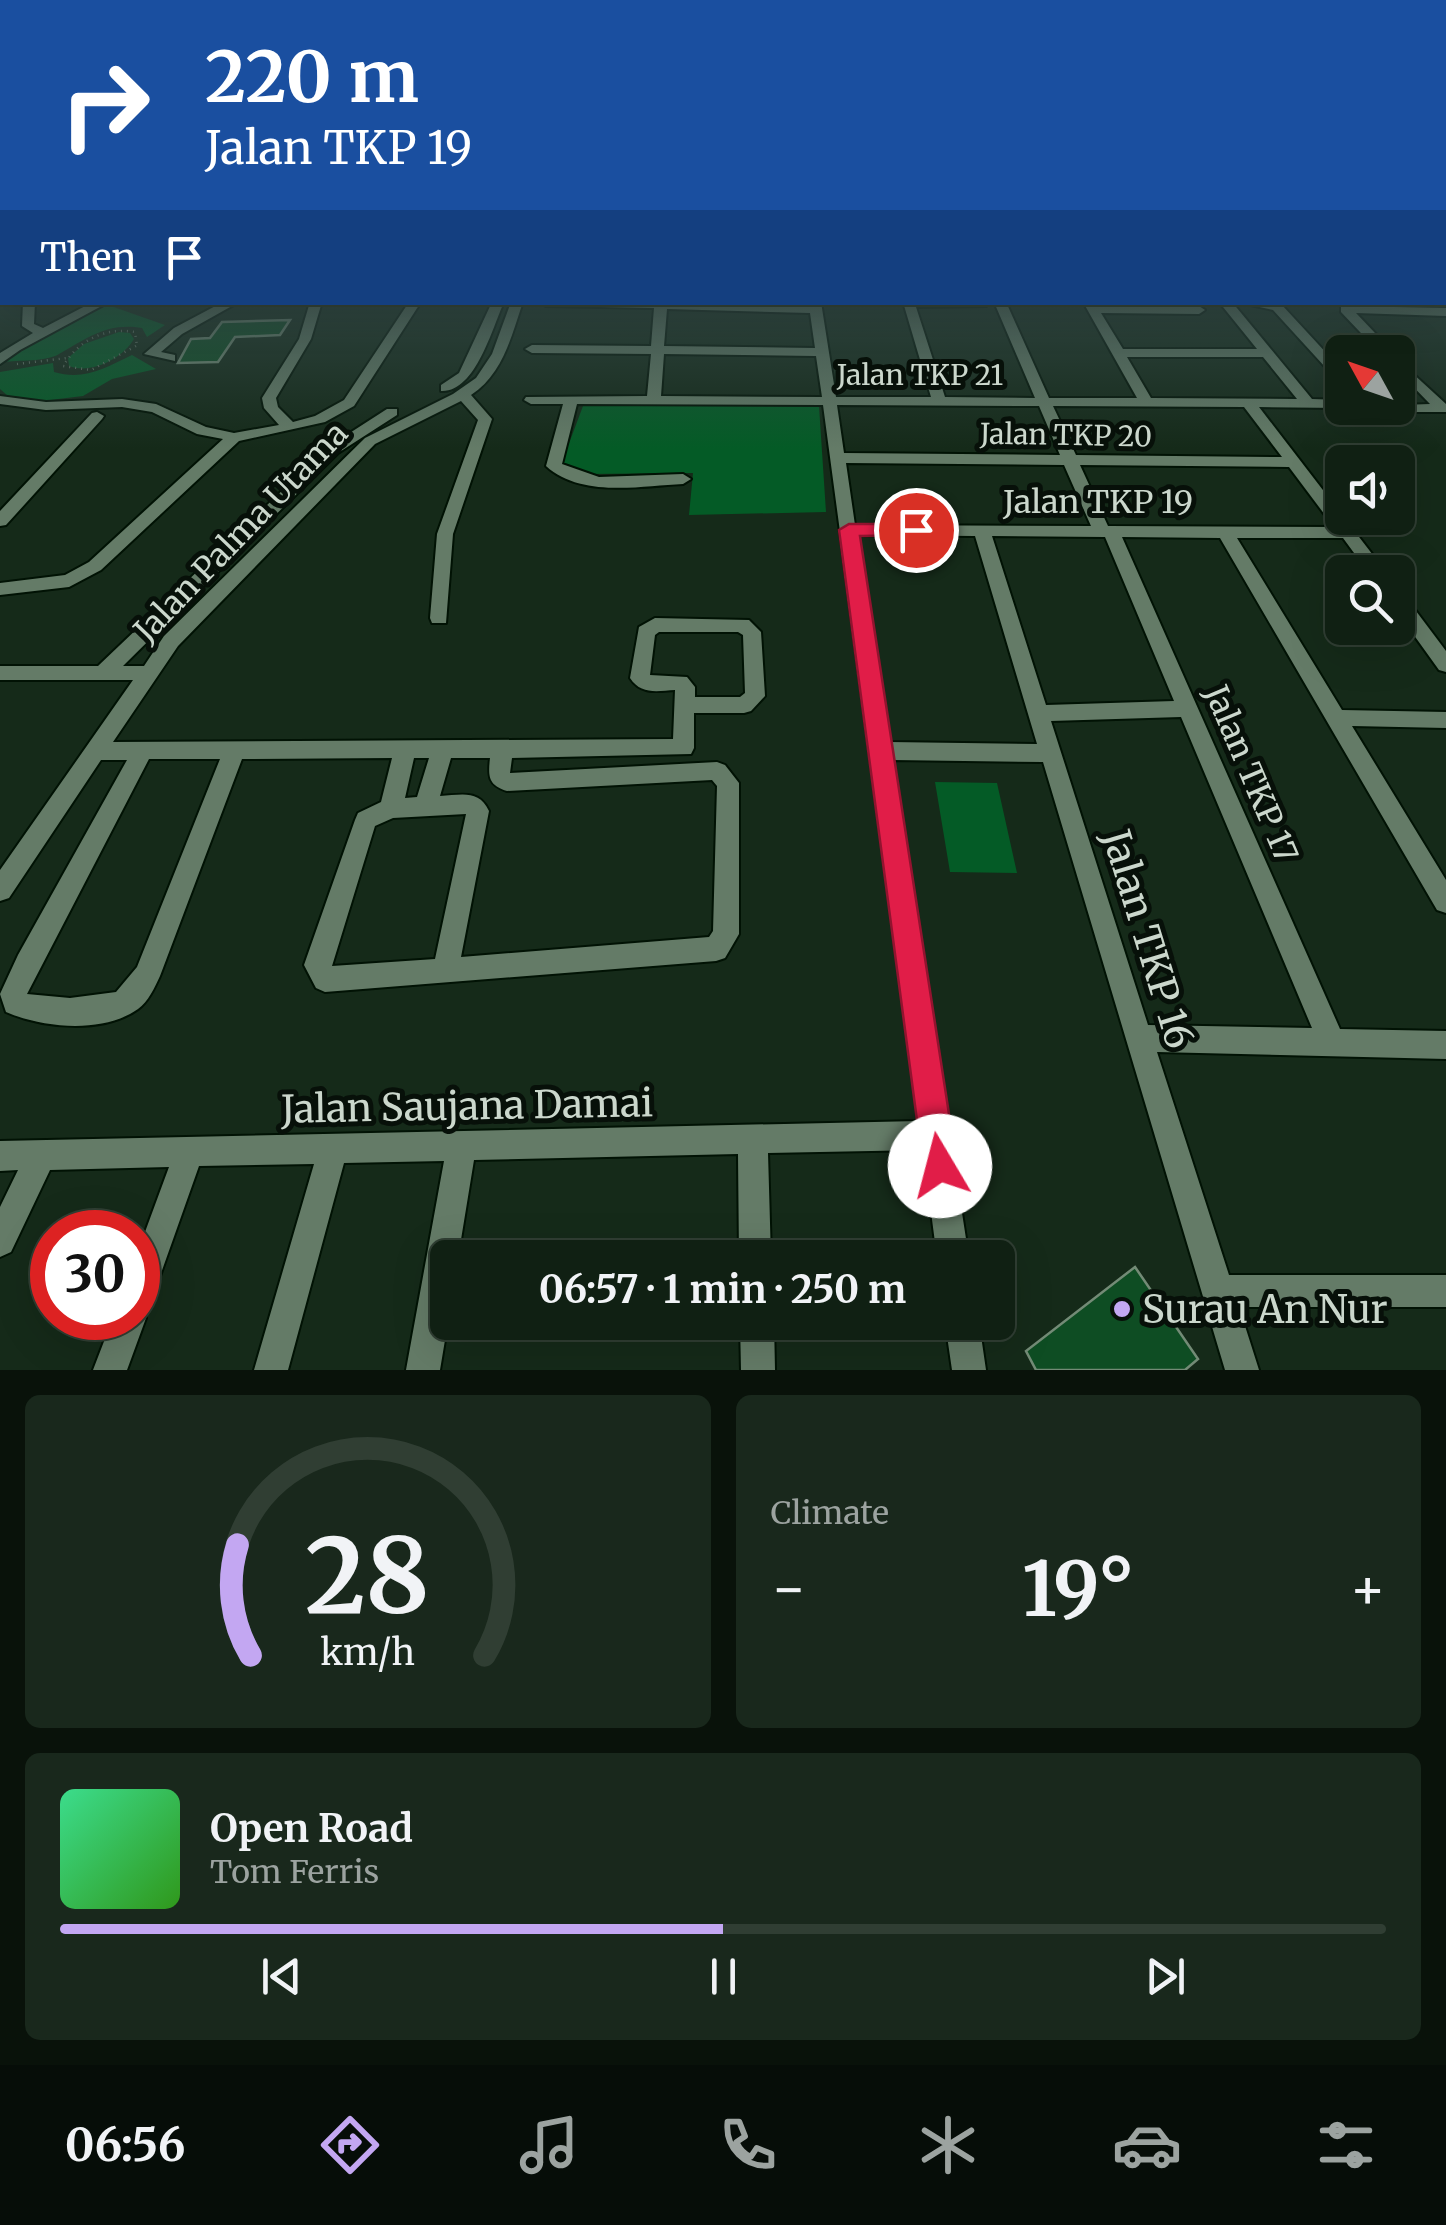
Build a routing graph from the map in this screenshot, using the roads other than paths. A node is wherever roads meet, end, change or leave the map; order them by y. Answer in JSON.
{"nodes":[{"id":1,"x":28,"y":322,"type":"edge"},
{"id":2,"x":63,"y":322,"type":"edge"},
{"id":3,"x":198,"y":322,"type":"edge"},
{"id":4,"x":310,"y":322,"type":"edge"},
{"id":5,"x":402,"y":322,"type":"edge"},
{"id":6,"x":489,"y":322,"type":"edge"},
{"id":7,"x":510,"y":322,"type":"edge"},
{"id":8,"x":660,"y":322,"type":"edge"},
{"id":9,"x":818,"y":322,"type":"edge"},
{"id":10,"x":915,"y":322,"type":"edge"},
{"id":11,"x":1009,"y":322,"type":"edge"},
{"id":12,"x":1100,"y":322,"type":"edge"},
{"id":13,"x":1242,"y":322,"type":"edge"},
{"id":14,"x":1291,"y":322,"type":"edge"},
{"id":15,"x":42,"y":332,"type":"junction"},
{"id":16,"x":532,"y":349,"type":"dead end"},
{"id":17,"x":660,"y":349,"type":"junction"},
{"id":18,"x":823,"y":352,"type":"junction"},
{"id":19,"x":1118,"y":353,"type":"junction"},
{"id":20,"x":1268,"y":353,"type":"junction"},
{"id":21,"x":170,"y":358,"type":"dead end"},
{"id":22,"x":1325,"y":359,"type":"edge"},
{"id":23,"x":0,"y":360,"type":"edge"},
{"id":24,"x":1415,"y":380,"type":"edge"},
{"id":25,"x":462,"y":394,"type":"junction"},
{"id":26,"x":571,"y":399,"type":"junction"},
{"id":27,"x":654,"y":399,"type":"junction"},
{"id":28,"x":0,"y":400,"type":"edge"},
{"id":29,"x":532,"y":400,"type":"dead end"},
{"id":30,"x":830,"y":400,"type":"junction"},
{"id":31,"x":939,"y":400,"type":"junction"},
{"id":32,"x":1045,"y":400,"type":"junction"},
{"id":33,"x":1146,"y":401,"type":"junction"},
{"id":34,"x":1248,"y":402,"type":"junction"},
{"id":35,"x":1308,"y":403,"type":"junction"},
{"id":36,"x":1325,"y":404,"type":"edge"},
{"id":37,"x":1415,"y":408,"type":"edge"},
{"id":38,"x":1444,"y":408,"type":"edge"},
{"id":39,"x":97,"y":416,"type":"dead end"},
{"id":40,"x":290,"y":427,"type":"junction"},
{"id":41,"x":234,"y":437,"type":"junction"},
{"id":42,"x":839,"y":458,"type":"junction"},
{"id":43,"x":1069,"y":460,"type":"junction"},
{"id":44,"x":1294,"y":462,"type":"junction"},
{"id":45,"x":683,"y":480,"type":"dead end"},
{"id":46,"x":1325,"y":504,"type":"edge"},
{"id":47,"x":0,"y":520,"type":"edge"},
{"id":48,"x":849,"y":530,"type":"junction"},
{"id":49,"x":982,"y":531,"type":"junction"},
{"id":50,"x":1107,"y":532,"type":"junction"},
{"id":51,"x":1225,"y":532,"type":"junction"},
{"id":52,"x":1325,"y":533,"type":"edge"},
{"id":53,"x":1349,"y":535,"type":"edge"},
{"id":54,"x":1364,"y":555,"type":"edge"},
{"id":55,"x":0,"y":590,"type":"edge"},
{"id":56,"x":438,"y":618,"type":"dead end"},
{"id":57,"x":1415,"y":623,"type":"edge"},
{"id":58,"x":1446,"y":664,"type":"edge"},
{"id":59,"x":105,"y":671,"type":"junction"},
{"id":60,"x":146,"y":672,"type":"junction"},
{"id":61,"x":0,"y":674,"type":"edge"},
{"id":62,"x":684,"y":705,"type":"junction"},
{"id":63,"x":1188,"y":709,"type":"junction"},
{"id":64,"x":1039,"y":712,"type":"junction"},
{"id":65,"x":1336,"y":718,"type":"junction"},
{"id":66,"x":1446,"y":720,"type":"edge"},
{"id":67,"x":405,"y":750,"type":"junction"},
{"id":68,"x":93,"y":751,"type":"junction"},
{"id":69,"x":442,"y":751,"type":"junction"},
{"id":70,"x":502,"y":751,"type":"junction"},
{"id":71,"x":880,"y":751,"type":"junction"},
{"id":72,"x":1051,"y":754,"type":"junction"},
{"id":73,"x":232,"y":756,"type":"junction"},
{"id":74,"x":140,"y":758,"type":"junction"},
{"id":75,"x":426,"y":805,"type":"junction"},
{"id":76,"x":391,"y":808,"type":"junction"},
{"id":77,"x":0,"y":890,"type":"edge"},
{"id":78,"x":1446,"y":902,"type":"edge"},
{"id":79,"x":446,"y":970,"type":"junction"},
{"id":80,"x":1139,"y":1038,"type":"junction"},
{"id":81,"x":1332,"y":1042,"type":"junction"},
{"id":82,"x":1446,"y":1045,"type":"edge"},
{"id":83,"x":935,"y":1135,"type":"junction"},
{"id":84,"x":753,"y":1139,"type":"junction"},
{"id":85,"x":461,"y":1146,"type":"junction"},
{"id":86,"x":332,"y":1148,"type":"junction"},
{"id":87,"x":188,"y":1152,"type":"junction"},
{"id":88,"x":0,"y":1156,"type":"edge"},
{"id":89,"x":41,"y":1156,"type":"junction"},
{"id":90,"x":160,"y":1231,"type":"edge"},
{"id":91,"x":755,"y":1240,"type":"edge"},
{"id":92,"x":950,"y":1240,"type":"edge"},
{"id":93,"x":0,"y":1241,"type":"edge"},
{"id":94,"x":1218,"y":1291,"type":"junction"},
{"id":95,"x":1446,"y":1291,"type":"edge"},
{"id":96,"x":120,"y":1340,"type":"edge"},
{"id":97,"x":757,"y":1340,"type":"edge"},
{"id":98,"x":965,"y":1340,"type":"edge"},
{"id":99,"x":110,"y":1370,"type":"edge"},
{"id":100,"x":271,"y":1370,"type":"edge"},
{"id":101,"x":422,"y":1370,"type":"edge"},
{"id":102,"x":758,"y":1370,"type":"edge"},
{"id":103,"x":969,"y":1370,"type":"edge"},
{"id":104,"x":1242,"y":1370,"type":"edge"}],
"edges":[{"from":1,"to":15,"type":"street"},
{"from":2,"to":15,"type":"street"},
{"from":3,"to":21,"type":"street"},
{"from":4,"to":40,"type":"street"},
{"from":5,"to":40,"type":"street"},
{"from":6,"to":59,"type":"street"},
{"from":7,"to":25,"type":"street","name":"Jalan Palma Utama"},
{"from":8,"to":17,"type":"street"},
{"from":9,"to":18,"type":"street"},
{"from":10,"to":31,"type":"street"},
{"from":11,"to":32,"type":"street","name":"Jalan TKP 17"},
{"from":12,"to":19,"type":"street"},
{"from":13,"to":20,"type":"street"},
{"from":14,"to":22,"type":"street"},
{"from":15,"to":23,"type":"street"},
{"from":16,"to":17,"type":"street"},
{"from":17,"to":18,"type":"street"},
{"from":17,"to":27,"type":"street"},
{"from":18,"to":30,"type":"street"},
{"from":19,"to":20,"type":"street"},
{"from":19,"to":33,"type":"street"},
{"from":20,"to":35,"type":"street"},
{"from":24,"to":38,"type":"street"},
{"from":25,"to":56,"type":"street"},
{"from":25,"to":60,"type":"street","name":"Jalan Palma Utama"},
{"from":26,"to":27,"type":"street","name":"Jalan TKP 21"},
{"from":26,"to":29,"type":"street","name":"Jalan TKP 21"},
{"from":26,"to":45,"type":"street"},
{"from":27,"to":30,"type":"street","name":"Jalan TKP 21"},
{"from":28,"to":41,"type":"street"},
{"from":30,"to":31,"type":"street","name":"Jalan TKP 21"},
{"from":30,"to":42,"type":"street"},
{"from":31,"to":32,"type":"street","name":"Jalan TKP 21"},
{"from":32,"to":33,"type":"street","name":"Jalan TKP 21"},
{"from":32,"to":43,"type":"street","name":"Jalan TKP 17"},
{"from":33,"to":34,"type":"street","name":"Jalan TKP 21"},
{"from":34,"to":35,"type":"street","name":"Jalan TKP 21"},
{"from":34,"to":44,"type":"street"},
{"from":35,"to":36,"type":"street","name":"Jalan TKP 21"},
{"from":37,"to":38,"type":"street"},
{"from":39,"to":47,"type":"street"},
{"from":40,"to":41,"type":"street"},
{"from":41,"to":55,"type":"street"},
{"from":42,"to":43,"type":"street","name":"Jalan TKP 20"},
{"from":42,"to":48,"type":"street"},
{"from":43,"to":44,"type":"street","name":"Jalan TKP 20"},
{"from":43,"to":50,"type":"street","name":"Jalan TKP 17"},
{"from":44,"to":46,"type":"street"},
{"from":48,"to":49,"type":"street","name":"Jalan TKP 19"},
{"from":48,"to":71,"type":"street"},
{"from":49,"to":50,"type":"street","name":"Jalan TKP 19"},
{"from":49,"to":64,"type":"street","name":"Jalan TKP 16"},
{"from":50,"to":51,"type":"street","name":"Jalan TKP 19"},
{"from":50,"to":63,"type":"street","name":"Jalan TKP 17"},
{"from":51,"to":52,"type":"street","name":"Jalan TKP 19"},
{"from":51,"to":65,"type":"street"},
{"from":53,"to":54,"type":"street"},
{"from":57,"to":58,"type":"street"},
{"from":59,"to":60,"type":"street"},
{"from":59,"to":61,"type":"street"},
{"from":60,"to":68,"type":"street","name":"Jalan Palma Utama"},
{"from":62,"to":62,"type":"street"},
{"from":62,"to":70,"type":"street"},
{"from":63,"to":64,"type":"street"},
{"from":63,"to":81,"type":"street","name":"Jalan TKP 17"},
{"from":64,"to":72,"type":"street","name":"Jalan TKP 16"},
{"from":65,"to":66,"type":"street"},
{"from":65,"to":78,"type":"street"},
{"from":67,"to":69,"type":"street"},
{"from":67,"to":73,"type":"street"},
{"from":67,"to":76,"type":"street"},
{"from":68,"to":74,"type":"street"},
{"from":68,"to":77,"type":"street","name":"Jalan Palma Utama"},
{"from":69,"to":70,"type":"street"},
{"from":69,"to":75,"type":"street"},
{"from":70,"to":79,"type":"street"},
{"from":71,"to":72,"type":"street"},
{"from":71,"to":83,"type":"street"},
{"from":72,"to":80,"type":"street","name":"Jalan TKP 16"},
{"from":73,"to":74,"type":"street"},
{"from":73,"to":74,"type":"street"},
{"from":75,"to":76,"type":"street"},
{"from":75,"to":79,"type":"street"},
{"from":76,"to":79,"type":"street"},
{"from":80,"to":81,"type":"street"},
{"from":80,"to":94,"type":"street","name":"Jalan TKP 16"},
{"from":81,"to":82,"type":"street"},
{"from":83,"to":84,"type":"street","name":"Jalan Saujana Damai"},
{"from":83,"to":92,"type":"street"},
{"from":84,"to":85,"type":"street","name":"Jalan Saujana Damai"},
{"from":84,"to":91,"type":"street"},
{"from":85,"to":86,"type":"street","name":"Jalan Saujana Damai"},
{"from":85,"to":101,"type":"street"},
{"from":86,"to":87,"type":"street","name":"Jalan Saujana Damai"},
{"from":86,"to":100,"type":"street"},
{"from":87,"to":89,"type":"street","name":"Jalan Saujana Damai"},
{"from":87,"to":90,"type":"street"},
{"from":88,"to":89,"type":"street","name":"Jalan Saujana Damai"},
{"from":89,"to":93,"type":"street"},
{"from":94,"to":95,"type":"street"},
{"from":94,"to":104,"type":"street","name":"Jalan TKP 16"},
{"from":96,"to":99,"type":"street"},
{"from":97,"to":102,"type":"street"},
{"from":98,"to":103,"type":"street"}]}
